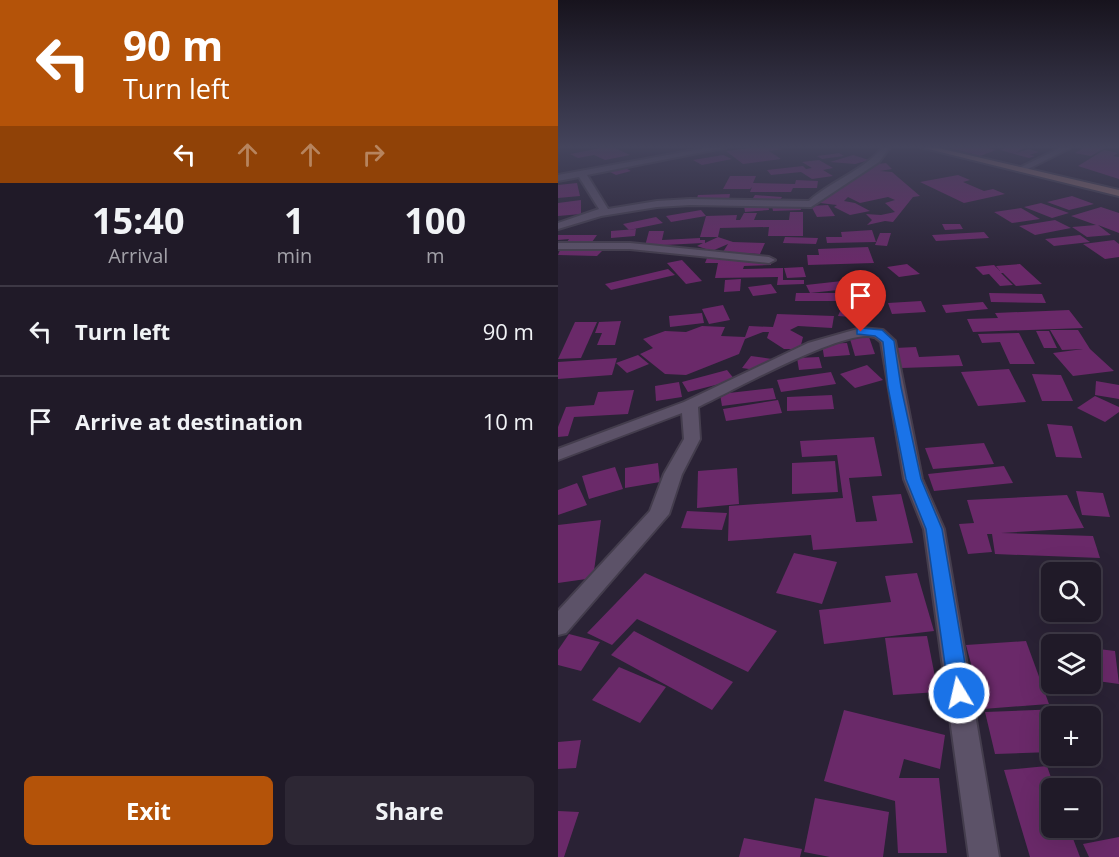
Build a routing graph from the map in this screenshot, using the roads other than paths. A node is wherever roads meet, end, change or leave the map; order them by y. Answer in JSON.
{"nodes":[{"id":1,"x":590,"y":187,"type":"edge"},
{"id":2,"x":831,"y":187,"type":"edge"},
{"id":3,"x":1093,"y":187,"type":"edge"},
{"id":4,"x":1119,"y":193,"type":"edge"},
{"id":5,"x":602,"y":213,"type":"junction"},
{"id":6,"x":558,"y":226,"type":"edge"},
{"id":7,"x":558,"y":246,"type":"edge"},
{"id":8,"x":769,"y":260,"type":"dead end"},
{"id":9,"x":690,"y":405,"type":"junction"},
{"id":10,"x":558,"y":455,"type":"edge"},
{"id":11,"x":558,"y":626,"type":"edge"},
{"id":12,"x":984,"y":857,"type":"edge"}],
"edges":[{"from":1,"to":5,"type":"street"},
{"from":2,"to":5,"type":"street"},
{"from":3,"to":4,"type":"main road"},
{"from":5,"to":6,"type":"street"},
{"from":7,"to":8,"type":"street"},
{"from":9,"to":10,"type":"street"},
{"from":9,"to":11,"type":"street"},
{"from":9,"to":12,"type":"street"}]}
